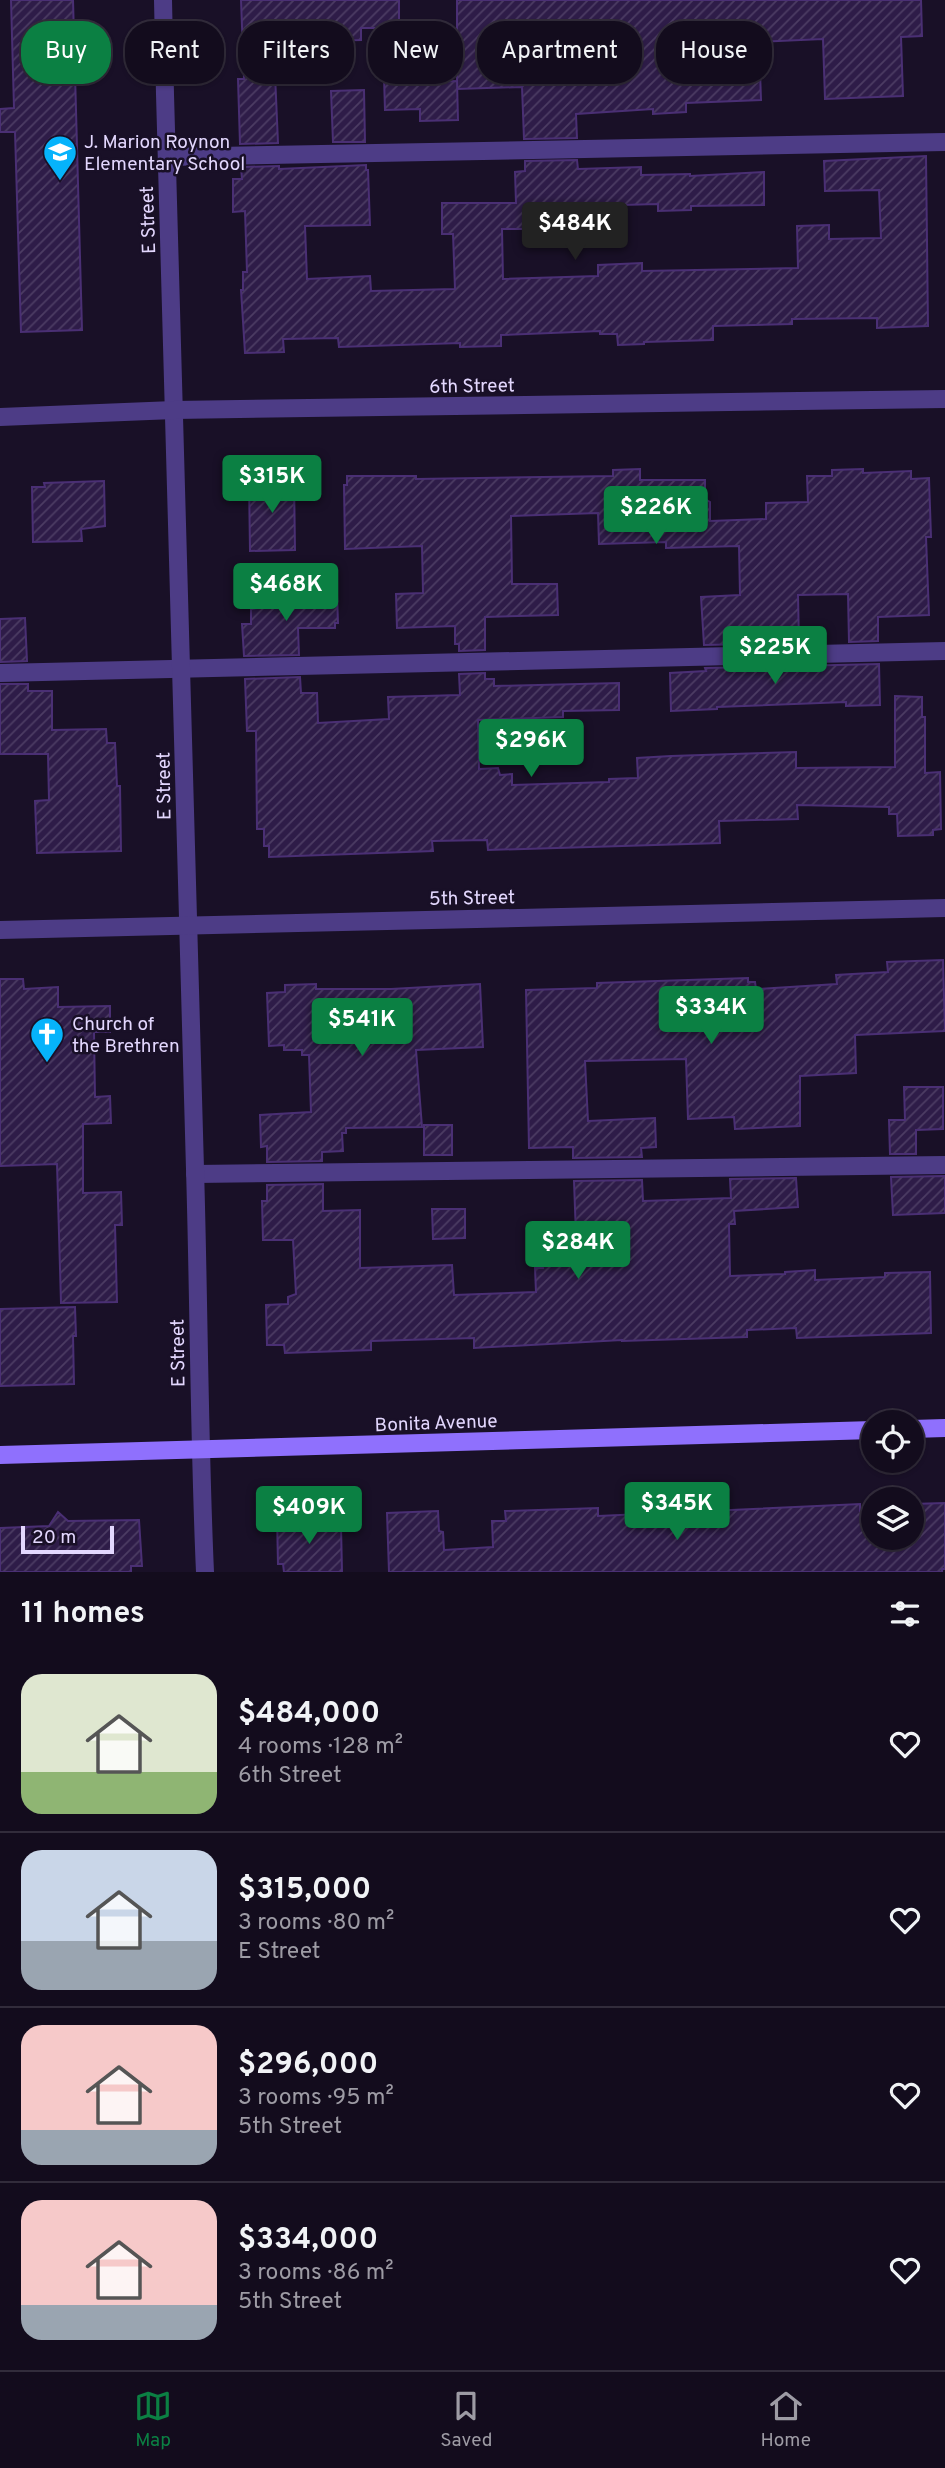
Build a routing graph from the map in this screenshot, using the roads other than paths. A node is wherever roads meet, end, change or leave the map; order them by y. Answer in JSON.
{"nodes":[{"id":1,"x":163,"y":0,"type":"edge"},
{"id":2,"x":945,"y":142,"type":"edge"},
{"id":3,"x":166,"y":157,"type":"junction"},
{"id":4,"x":945,"y":399,"type":"edge"},
{"id":5,"x":174,"y":410,"type":"junction"},
{"id":6,"x":0,"y":417,"type":"edge"},
{"id":7,"x":945,"y":651,"type":"edge"},
{"id":8,"x":182,"y":667,"type":"junction"},
{"id":9,"x":0,"y":673,"type":"edge"},
{"id":10,"x":945,"y":908,"type":"edge"},
{"id":11,"x":187,"y":924,"type":"junction"},
{"id":12,"x":0,"y":930,"type":"edge"},
{"id":13,"x":945,"y":1165,"type":"edge"},
{"id":14,"x":195,"y":1174,"type":"junction"},
{"id":15,"x":945,"y":1428,"type":"edge"},
{"id":16,"x":924,"y":1429,"type":"edge"},
{"id":17,"x":861,"y":1430,"type":"edge"},
{"id":18,"x":200,"y":1448,"type":"junction"},
{"id":19,"x":0,"y":1455,"type":"edge"},
{"id":20,"x":205,"y":1572,"type":"edge"}],
"edges":[{"from":1,"to":3,"type":"street","name":"E Street"},
{"from":2,"to":3,"type":"street"},
{"from":3,"to":5,"type":"street","name":"E Street"},
{"from":4,"to":5,"type":"street","name":"6th Street"},
{"from":5,"to":6,"type":"street","name":"6th Street"},
{"from":5,"to":8,"type":"street","name":"E Street"},
{"from":7,"to":8,"type":"street"},
{"from":8,"to":9,"type":"street"},
{"from":8,"to":11,"type":"street","name":"E Street"},
{"from":10,"to":11,"type":"street","name":"5th Street"},
{"from":11,"to":12,"type":"street","name":"5th Street"},
{"from":11,"to":14,"type":"street","name":"E Street"},
{"from":13,"to":14,"type":"street"},
{"from":14,"to":18,"type":"street","name":"E Street"},
{"from":15,"to":16,"type":"main road"},
{"from":17,"to":18,"type":"main road","name":"Bonita Avenue"},
{"from":18,"to":19,"type":"main road","name":"Bonita Avenue"},
{"from":18,"to":20,"type":"street","name":"E Street"}]}
